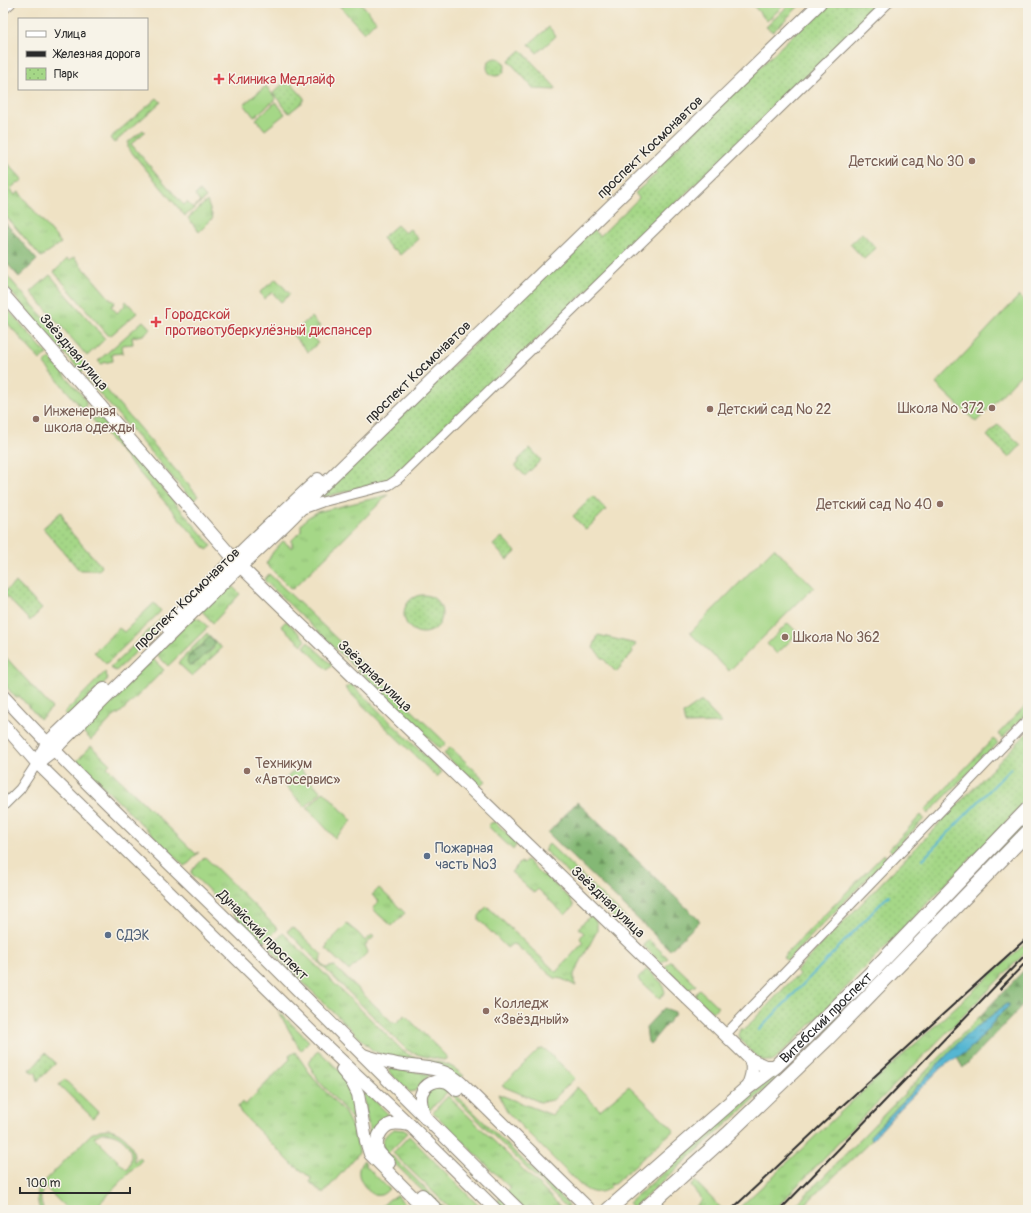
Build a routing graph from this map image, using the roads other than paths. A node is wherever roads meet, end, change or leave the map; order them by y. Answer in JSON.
{"nodes":[{"id":1,"x":11,"y":3,"type":"edge"},
{"id":2,"x":808,"y":3,"type":"edge"},
{"id":3,"x":820,"y":3,"type":"edge"},
{"id":4,"x":888,"y":3,"type":"edge"},
{"id":5,"x":3,"y":10,"type":"edge"},
{"id":6,"x":3,"y":294,"type":"edge"},
{"id":7,"x":300,"y":510,"type":"junction"},
{"id":8,"x":238,"y":563,"type":"junction"},
{"id":9,"x":3,"y":696,"type":"edge"},
{"id":10,"x":1028,"y":720,"type":"edge"},
{"id":11,"x":3,"y":724,"type":"edge"},
{"id":12,"x":50,"y":746,"type":"junction"},
{"id":13,"x":37,"y":763,"type":"junction"},
{"id":14,"x":3,"y":806,"type":"edge"},
{"id":15,"x":1028,"y":809,"type":"edge"},
{"id":16,"x":1028,"y":832,"type":"edge"},
{"id":17,"x":725,"y":1035,"type":"junction"},
{"id":18,"x":326,"y":1046,"type":"junction"},
{"id":19,"x":362,"y":1054,"type":"junction"},
{"id":20,"x":750,"y":1059,"type":"junction"},
{"id":21,"x":776,"y":1066,"type":"junction"},
{"id":22,"x":748,"y":1088,"type":"junction"},
{"id":23,"x":425,"y":1118,"type":"junction"},
{"id":24,"x":410,"y":1125,"type":"junction"},
{"id":25,"x":494,"y":1207,"type":"edge"},
{"id":26,"x":426,"y":1210,"type":"edge"},
{"id":27,"x":437,"y":1210,"type":"edge"},
{"id":28,"x":519,"y":1210,"type":"edge"},
{"id":29,"x":579,"y":1210,"type":"edge"},
{"id":30,"x":590,"y":1210,"type":"edge"},
{"id":31,"x":608,"y":1210,"type":"edge"},
{"id":32,"x":644,"y":1210,"type":"edge"}],
"edges":[{"from":1,"to":5,"type":"street"},
{"from":2,"to":8,"type":"street","name":"проспект Космонавтов"},
{"from":3,"to":7,"type":"street","name":"проспект Космонавтов"},
{"from":4,"to":7,"type":"street"},
{"from":6,"to":8,"type":"street","name":"Звёздная улица"},
{"from":7,"to":8,"type":"street","name":"проспект Космонавтов"},
{"from":8,"to":12,"type":"street","name":"проспект Космонавтов"},
{"from":8,"to":17,"type":"street","name":"Звёздная улица"},
{"from":9,"to":12,"type":"street","name":"Дунайский проспект"},
{"from":10,"to":17,"type":"street"},
{"from":11,"to":13,"type":"street"},
{"from":12,"to":13,"type":"street","name":"проспект Космонавтов"},
{"from":12,"to":19,"type":"street","name":"Дунайский проспект"},
{"from":13,"to":14,"type":"street","name":"проспект Космонавтов"},
{"from":13,"to":18,"type":"street"},
{"from":15,"to":21,"type":"main road","name":"Витебский проспект"},
{"from":16,"to":32,"type":"main road","name":"Витебский проспект"},
{"from":17,"to":20,"type":"street","name":"Звёздная улица"},
{"from":18,"to":24,"type":"street"},
{"from":18,"to":26,"type":"street"},
{"from":19,"to":23,"type":"street","name":"Дунайский проспект"},
{"from":19,"to":30,"type":"street"},
{"from":20,"to":21,"type":"street"},
{"from":20,"to":22,"type":"street"},
{"from":21,"to":22,"type":"main road","name":"Витебский проспект"},
{"from":22,"to":31,"type":"main road","name":"Витебский проспект"},
{"from":23,"to":28,"type":"street","name":"Дунайский проспект"},
{"from":23,"to":29,"type":"street"},
{"from":24,"to":25,"type":"street"},
{"from":24,"to":27,"type":"street"}]}
